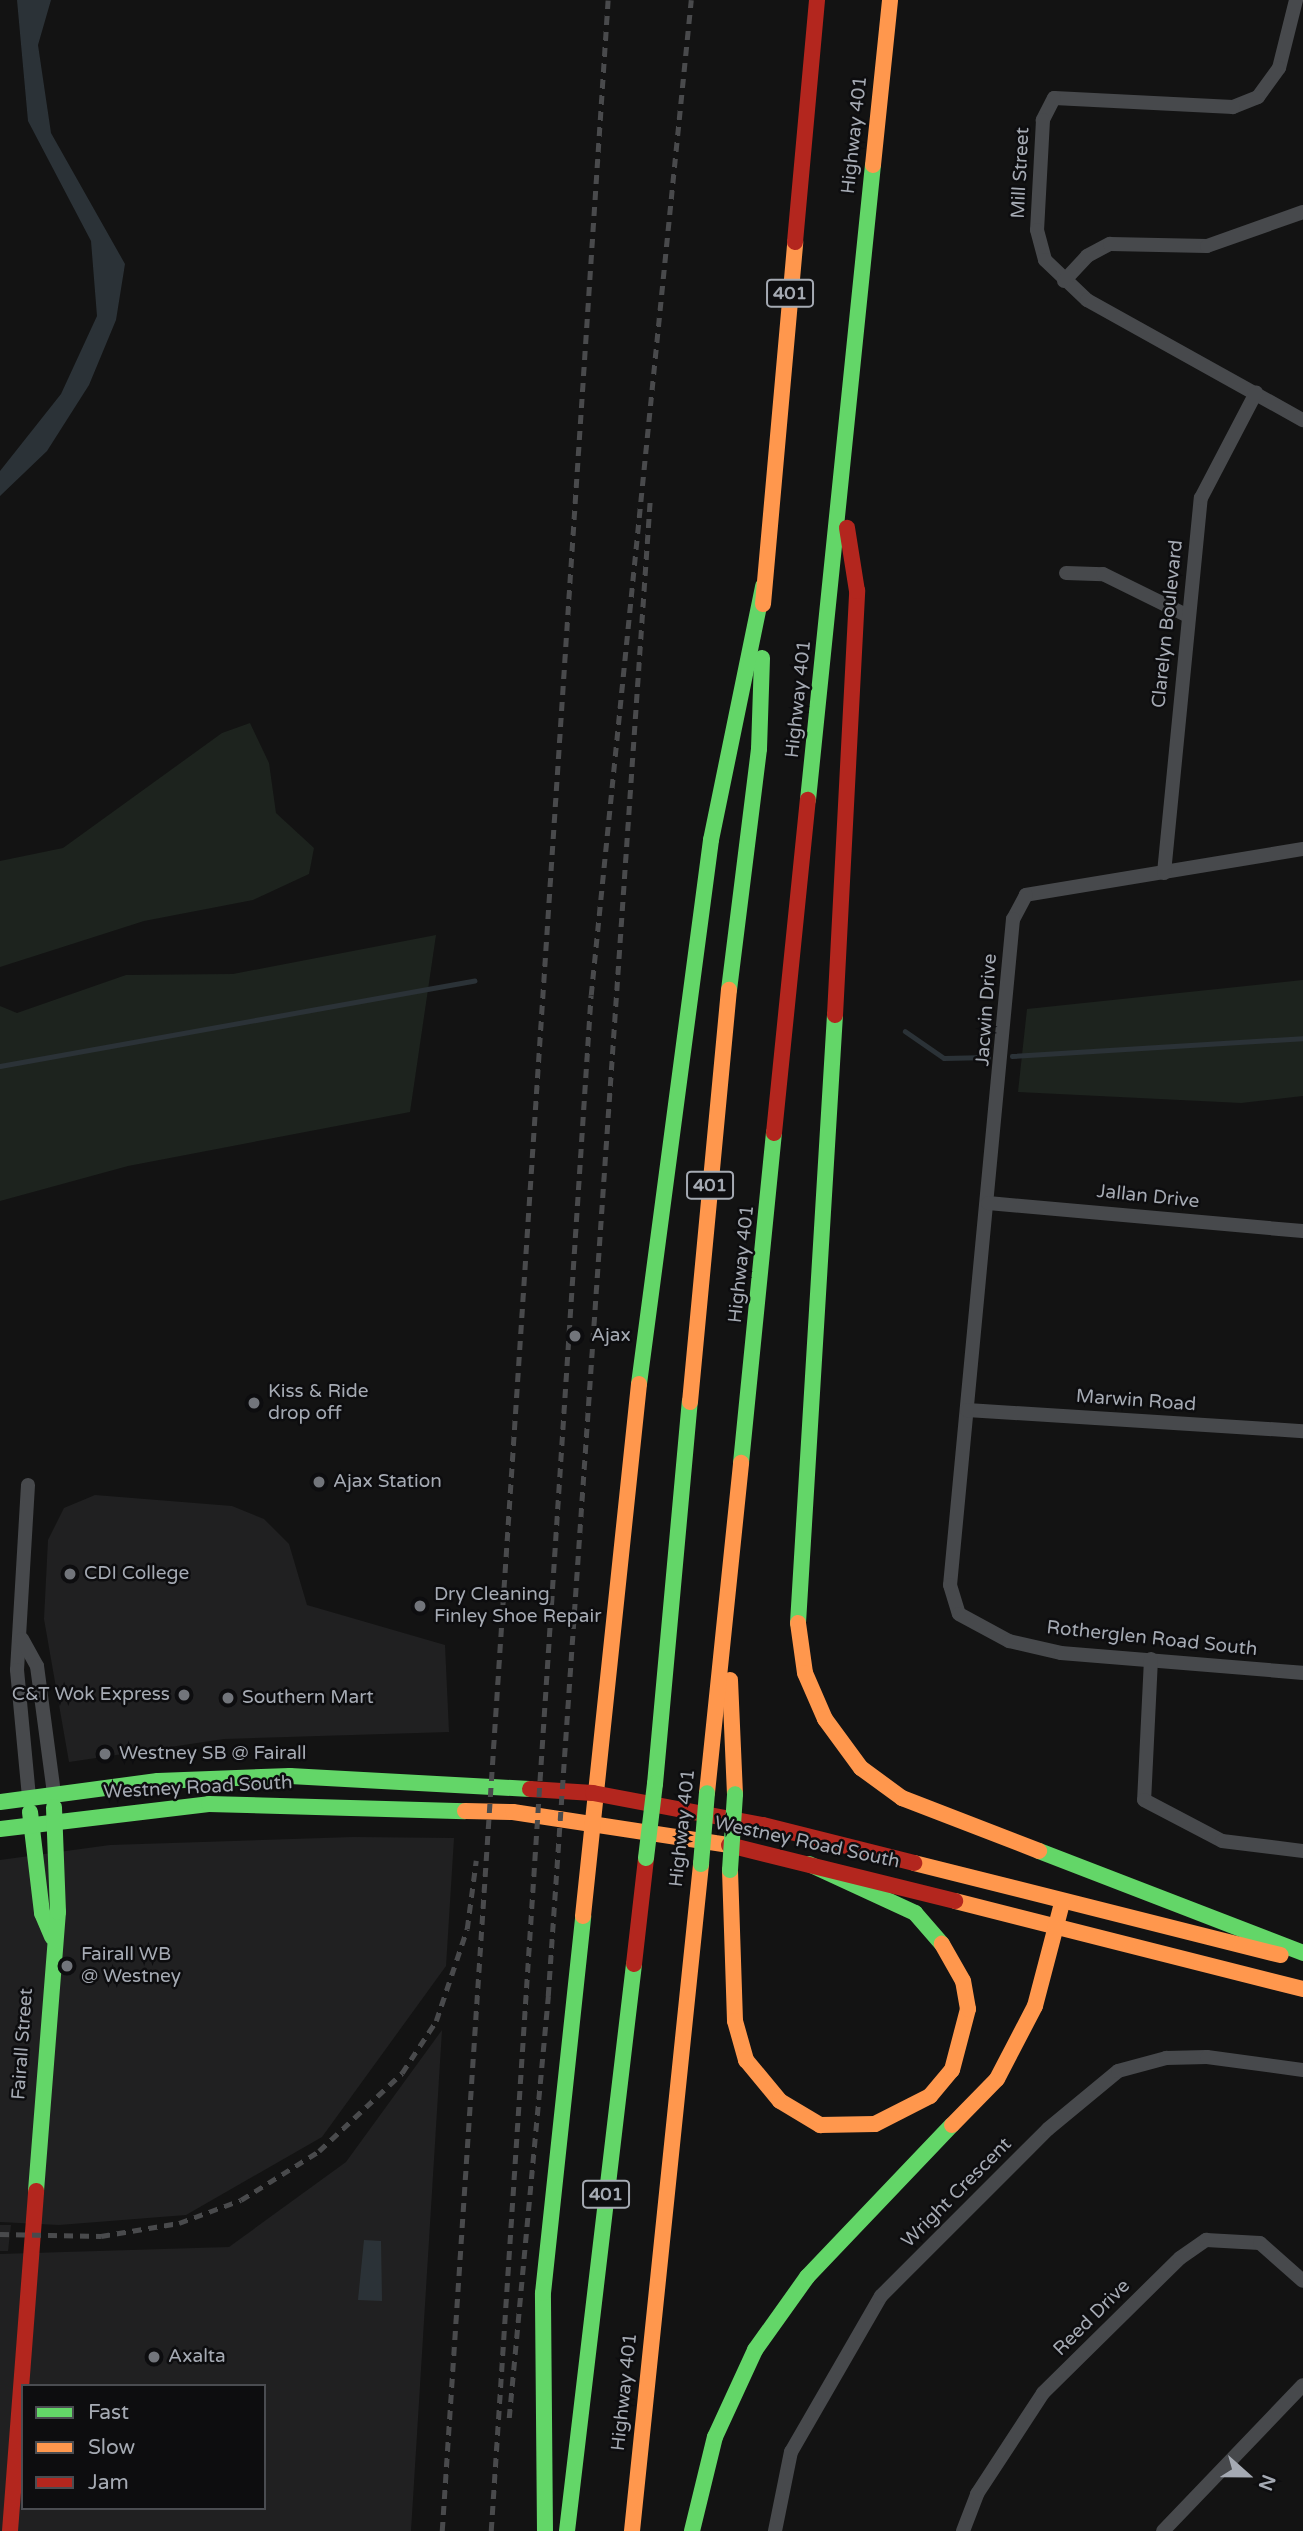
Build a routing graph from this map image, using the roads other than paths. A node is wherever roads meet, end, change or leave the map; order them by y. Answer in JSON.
{"nodes":[{"id":1,"x":817,"y":0,"type":"edge"},
{"id":2,"x":890,"y":0,"type":"edge"},
{"id":3,"x":1296,"y":0,"type":"edge"},
{"id":4,"x":1303,"y":212,"type":"edge"},
{"id":5,"x":1064,"y":281,"type":"junction"},
{"id":6,"x":1256,"y":393,"type":"junction"},
{"id":7,"x":1303,"y":420,"type":"edge"},
{"id":8,"x":841,"y":489,"type":"junction"},
{"id":9,"x":1066,"y":573,"type":"dead end"},
{"id":10,"x":763,"y":586,"type":"junction"},
{"id":11,"x":1188,"y":616,"type":"junction"},
{"id":12,"x":1303,"y":849,"type":"edge"},
{"id":13,"x":1164,"y":873,"type":"junction"},
{"id":14,"x":988,"y":1203,"type":"junction"},
{"id":15,"x":1303,"y":1231,"type":"edge"},
{"id":16,"x":967,"y":1410,"type":"junction"},
{"id":17,"x":1303,"y":1431,"type":"edge"},
{"id":18,"x":28,"y":1485,"type":"dead end"},
{"id":19,"x":22,"y":1639,"type":"junction"},
{"id":20,"x":725,"y":1646,"type":"junction"},
{"id":21,"x":1151,"y":1659,"type":"junction"},
{"id":22,"x":1303,"y":1673,"type":"edge"},
{"id":23,"x":54,"y":1793,"type":"junction"},
{"id":24,"x":593,"y":1793,"type":"junction"},
{"id":25,"x":29,"y":1797,"type":"junction"},
{"id":26,"x":0,"y":1802,"type":"edge"},
{"id":27,"x":55,"y":1819,"type":"junction"},
{"id":28,"x":589,"y":1822,"type":"junction"},
{"id":29,"x":31,"y":1824,"type":"junction"},
{"id":30,"x":0,"y":1829,"type":"edge"},
{"id":31,"x":1303,"y":1851,"type":"edge"},
{"id":32,"x":809,"y":1864,"type":"junction"},
{"id":33,"x":1062,"y":1903,"type":"junction"},
{"id":34,"x":1058,"y":1927,"type":"junction"},
{"id":35,"x":52,"y":1937,"type":"junction"},
{"id":36,"x":1303,"y":1953,"type":"edge"},
{"id":37,"x":1303,"y":1961,"type":"edge"},
{"id":38,"x":1303,"y":1989,"type":"edge"},
{"id":39,"x":1303,"y":2070,"type":"edge"},
{"id":40,"x":1303,"y":2281,"type":"edge"},
{"id":41,"x":1303,"y":2385,"type":"edge"},
{"id":42,"x":6,"y":2512,"type":"edge"},
{"id":43,"x":10,"y":2531,"type":"edge"},
{"id":44,"x":545,"y":2531,"type":"edge"},
{"id":45,"x":567,"y":2531,"type":"edge"},
{"id":46,"x":632,"y":2531,"type":"edge"},
{"id":47,"x":692,"y":2531,"type":"edge"},
{"id":48,"x":775,"y":2531,"type":"edge"},
{"id":49,"x":963,"y":2531,"type":"edge"},
{"id":50,"x":1163,"y":2531,"type":"edge"}],
"edges":[{"from":1,"to":10,"type":"main road","name":"Highway 401","number":"401"},
{"from":2,"to":8,"type":"main road","name":"Highway 401"},
{"from":3,"to":5,"type":"street","name":"Mill Street"},
{"from":4,"to":5,"type":"street"},
{"from":5,"to":6,"type":"street","name":"Mill Street"},
{"from":6,"to":7,"type":"street","name":"Mill Street"},
{"from":6,"to":11,"type":"street","name":"Clarelyn Boulevard"},
{"from":8,"to":20,"type":"main road","name":"Highway 401"},
{"from":8,"to":36,"type":"main road"},
{"from":9,"to":11,"type":"street"},
{"from":10,"to":24,"type":"main road"},
{"from":10,"to":45,"type":"main road","name":"Highway 401","number":"401","bridge":true},
{"from":11,"to":13,"type":"street","name":"Clarelyn Boulevard"},
{"from":12,"to":13,"type":"street","name":"Jacwin Drive"},
{"from":13,"to":14,"type":"street","name":"Jacwin Drive"},
{"from":14,"to":15,"type":"street","name":"Jallan Drive"},
{"from":14,"to":16,"type":"street","name":"Jacwin Drive"},
{"from":16,"to":17,"type":"street","name":"Marwin Road"},
{"from":16,"to":21,"type":"street","name":"Rotherglen Road South"},
{"from":18,"to":19,"type":"street"},
{"from":19,"to":23,"type":"street"},
{"from":19,"to":25,"type":"street"},
{"from":20,"to":32,"type":"main road","bridge":true},
{"from":20,"to":46,"type":"main road","name":"Highway 401","bridge":true},
{"from":21,"to":22,"type":"street","name":"Rotherglen Road South"},
{"from":21,"to":31,"type":"street"},
{"from":23,"to":24,"type":"main road","name":"Westney Road South"},
{"from":23,"to":25,"type":"main road","name":"Westney Road South"},
{"from":23,"to":27,"type":"main road","name":"Fairall Street"},
{"from":24,"to":28,"type":"main road"},
{"from":24,"to":33,"type":"main road","name":"Westney Road South"},
{"from":25,"to":26,"type":"main road","name":"Westney Road South"},
{"from":25,"to":29,"type":"main road","name":"Fairall Street"},
{"from":27,"to":28,"type":"main road","name":"Westney Road South"},
{"from":27,"to":29,"type":"main road","name":"Westney Road South"},
{"from":27,"to":35,"type":"main road","name":"Fairall Street"},
{"from":28,"to":32,"type":"main road","name":"Westney Road South"},
{"from":28,"to":44,"type":"main road"},
{"from":29,"to":30,"type":"main road","name":"Westney Road South"},
{"from":29,"to":35,"type":"main road","name":"Fairall Street"},
{"from":32,"to":34,"type":"main road","name":"Westney Road South"},
{"from":33,"to":34,"type":"main road"},
{"from":33,"to":37,"type":"main road","name":"Westney Road South"},
{"from":34,"to":38,"type":"main road","name":"Westney Road South"},
{"from":34,"to":47,"type":"main road"},
{"from":35,"to":42,"type":"main road","name":"Fairall Street"},
{"from":39,"to":48,"type":"street","name":"Wright Crescent"},
{"from":40,"to":49,"type":"street","name":"Reed Drive"},
{"from":41,"to":50,"type":"street"},
{"from":42,"to":43,"type":"main road","name":"Fairall Street"}]}
